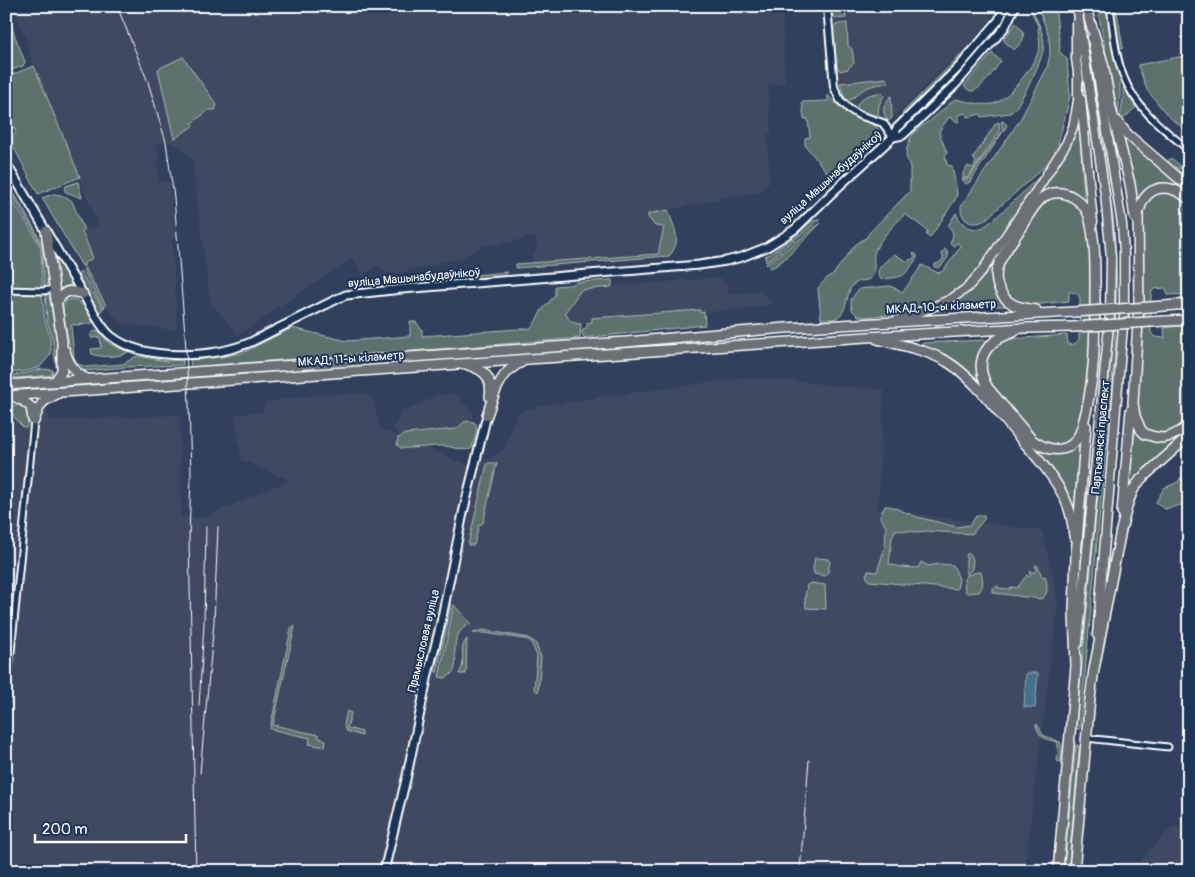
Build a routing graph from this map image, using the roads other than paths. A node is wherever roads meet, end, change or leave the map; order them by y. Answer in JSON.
{"nodes":[{"id":1,"x":827,"y":6,"type":"edge"},
{"id":2,"x":1005,"y":6,"type":"edge"},
{"id":3,"x":1015,"y":6,"type":"edge"},
{"id":4,"x":1086,"y":6,"type":"edge"},
{"id":5,"x":1110,"y":6,"type":"edge"},
{"id":6,"x":1077,"y":8,"type":"edge"},
{"id":7,"x":1089,"y":18,"type":"junction"},
{"id":8,"x":1078,"y":75,"type":"junction"},
{"id":9,"x":1111,"y":108,"type":"junction"},
{"id":10,"x":893,"y":137,"type":"junction"},
{"id":11,"x":1189,"y":150,"type":"edge"},
{"id":12,"x":6,"y":163,"type":"edge"},
{"id":13,"x":1189,"y":187,"type":"edge"},
{"id":14,"x":1189,"y":199,"type":"edge"},
{"id":15,"x":46,"y":231,"type":"junction"},
{"id":16,"x":1138,"y":236,"type":"junction"},
{"id":17,"x":1094,"y":248,"type":"junction"},
{"id":18,"x":54,"y":289,"type":"junction"},
{"id":19,"x":6,"y":290,"type":"edge"},
{"id":20,"x":83,"y":294,"type":"junction"},
{"id":21,"x":56,"y":302,"type":"junction"},
{"id":22,"x":1189,"y":304,"type":"edge"},
{"id":23,"x":1053,"y":313,"type":"junction"},
{"id":24,"x":1189,"y":320,"type":"edge"},
{"id":25,"x":887,"y":323,"type":"junction"},
{"id":26,"x":1026,"y":328,"type":"junction"},
{"id":27,"x":696,"y":336,"type":"joint"},
{"id":28,"x":867,"y":337,"type":"junction"},
{"id":29,"x":62,"y":342,"type":"junction"},
{"id":30,"x":698,"y":348,"type":"joint"},
{"id":31,"x":529,"y":359,"type":"junction"},
{"id":32,"x":463,"y":363,"type":"junction"},
{"id":33,"x":1134,"y":372,"type":"junction"},
{"id":34,"x":87,"y":379,"type":"junction"},
{"id":35,"x":53,"y":382,"type":"junction"},
{"id":36,"x":6,"y":385,"type":"edge"},
{"id":37,"x":61,"y":392,"type":"junction"},
{"id":38,"x":8,"y":395,"type":"edge"},
{"id":39,"x":1088,"y":403,"type":"junction"},
{"id":40,"x":486,"y":415,"type":"junction"},
{"id":41,"x":34,"y":421,"type":"junction"},
{"id":42,"x":1189,"y":424,"type":"edge"},
{"id":43,"x":1189,"y":436,"type":"edge"},
{"id":44,"x":1121,"y":530,"type":"junction"},
{"id":45,"x":1076,"y":556,"type":"junction"},
{"id":46,"x":1076,"y":666,"type":"junction"},
{"id":47,"x":1094,"y":669,"type":"junction"},
{"id":48,"x":6,"y":702,"type":"edge"},
{"id":49,"x":1086,"y":738,"type":"junction"},
{"id":50,"x":1168,"y":747,"type":"dead end"},
{"id":51,"x":384,"y":871,"type":"edge"},
{"id":52,"x":1058,"y":871,"type":"edge"},
{"id":53,"x":1074,"y":871,"type":"edge"}],
"edges":[{"from":1,"to":10,"type":"street"},
{"from":2,"to":10,"type":"main road","name":"вуліца Машынабудаўнікоў"},
{"from":3,"to":10,"type":"main road","name":"вуліца Машынабудаўнікоў"},
{"from":4,"to":7,"type":"main road","name":"Партызанскі праспект"},
{"from":5,"to":11,"type":"street"},
{"from":6,"to":8,"type":"main road"},
{"from":6,"to":46,"type":"main road","name":"Партызанскі праспект"},
{"from":7,"to":9,"type":"highway"},
{"from":7,"to":47,"type":"main road","name":"Партызанскі праспект"},
{"from":8,"to":17,"type":"main road"},
{"from":8,"to":25,"type":"main road"},
{"from":9,"to":13,"type":"highway"},
{"from":9,"to":16,"type":"highway"},
{"from":10,"to":20,"type":"main road","name":"вуліца Машынабудаўнікоў"},
{"from":12,"to":15,"type":"main road","name":"вуліца Машынабудаўнікоў"},
{"from":14,"to":16,"type":"highway"},
{"from":15,"to":18,"type":"highway"},
{"from":15,"to":20,"type":"main road","name":"вуліца Машынабудаўнікоў"},
{"from":16,"to":33,"type":"highway"},
{"from":17,"to":23,"type":"highway"},
{"from":17,"to":39,"type":"highway"},
{"from":18,"to":19,"type":"street"},
{"from":18,"to":21,"type":"highway"},
{"from":20,"to":21,"type":"highway"},
{"from":21,"to":29,"type":"highway"},
{"from":22,"to":23,"type":"highway","name":"МКАД, 10-ы кіламетр","bridge":true},
{"from":23,"to":25,"type":"highway","name":"МКАД, 10-ы кіламетр"},
{"from":24,"to":26,"type":"highway","name":"МКАД, 10-ы кіламетр","bridge":true},
{"from":25,"to":27,"type":"highway","name":"МКАД, 10-ы кіламетр"},
{"from":26,"to":28,"type":"highway","name":"МКАД, 10-ы кіламетр"},
{"from":26,"to":39,"type":"highway"},
{"from":27,"to":34,"type":"highway","name":"МКАД, 11-ы кіламетр"},
{"from":28,"to":30,"type":"highway","name":"МКАД, 10-ы кіламетр"},
{"from":28,"to":45,"type":"highway"},
{"from":29,"to":34,"type":"highway"},
{"from":29,"to":35,"type":"highway"},
{"from":30,"to":31,"type":"highway","name":"МКАД, 11-ы кіламетр"},
{"from":31,"to":32,"type":"highway","name":"МКАД, 11-ы кіламетр"},
{"from":31,"to":40,"type":"highway"},
{"from":32,"to":37,"type":"highway","name":"МКАД, 11-ы кіламетр"},
{"from":32,"to":40,"type":"highway"},
{"from":33,"to":42,"type":"highway"},
{"from":33,"to":44,"type":"highway"},
{"from":34,"to":35,"type":"highway","name":"МКАД, 11-ы кіламетр"},
{"from":35,"to":36,"type":"highway","name":"МКАД, 11-ы кіламетр"},
{"from":37,"to":38,"type":"highway","name":"МКАД, 11-ы кіламетр"},
{"from":37,"to":41,"type":"highway"},
{"from":38,"to":41,"type":"highway"},
{"from":39,"to":45,"type":"highway"},
{"from":40,"to":51,"type":"main road","name":"Прамысловая вуліца"},
{"from":41,"to":48,"type":"street"},
{"from":43,"to":44,"type":"highway"},
{"from":44,"to":47,"type":"highway"},
{"from":45,"to":46,"type":"highway"},
{"from":46,"to":52,"type":"highway","name":"Партызанскі праспект"},
{"from":47,"to":49,"type":"highway","name":"Партызанскі праспект"},
{"from":49,"to":50,"type":"street"},
{"from":49,"to":53,"type":"highway","name":"Партызанскі праспект"}]}
